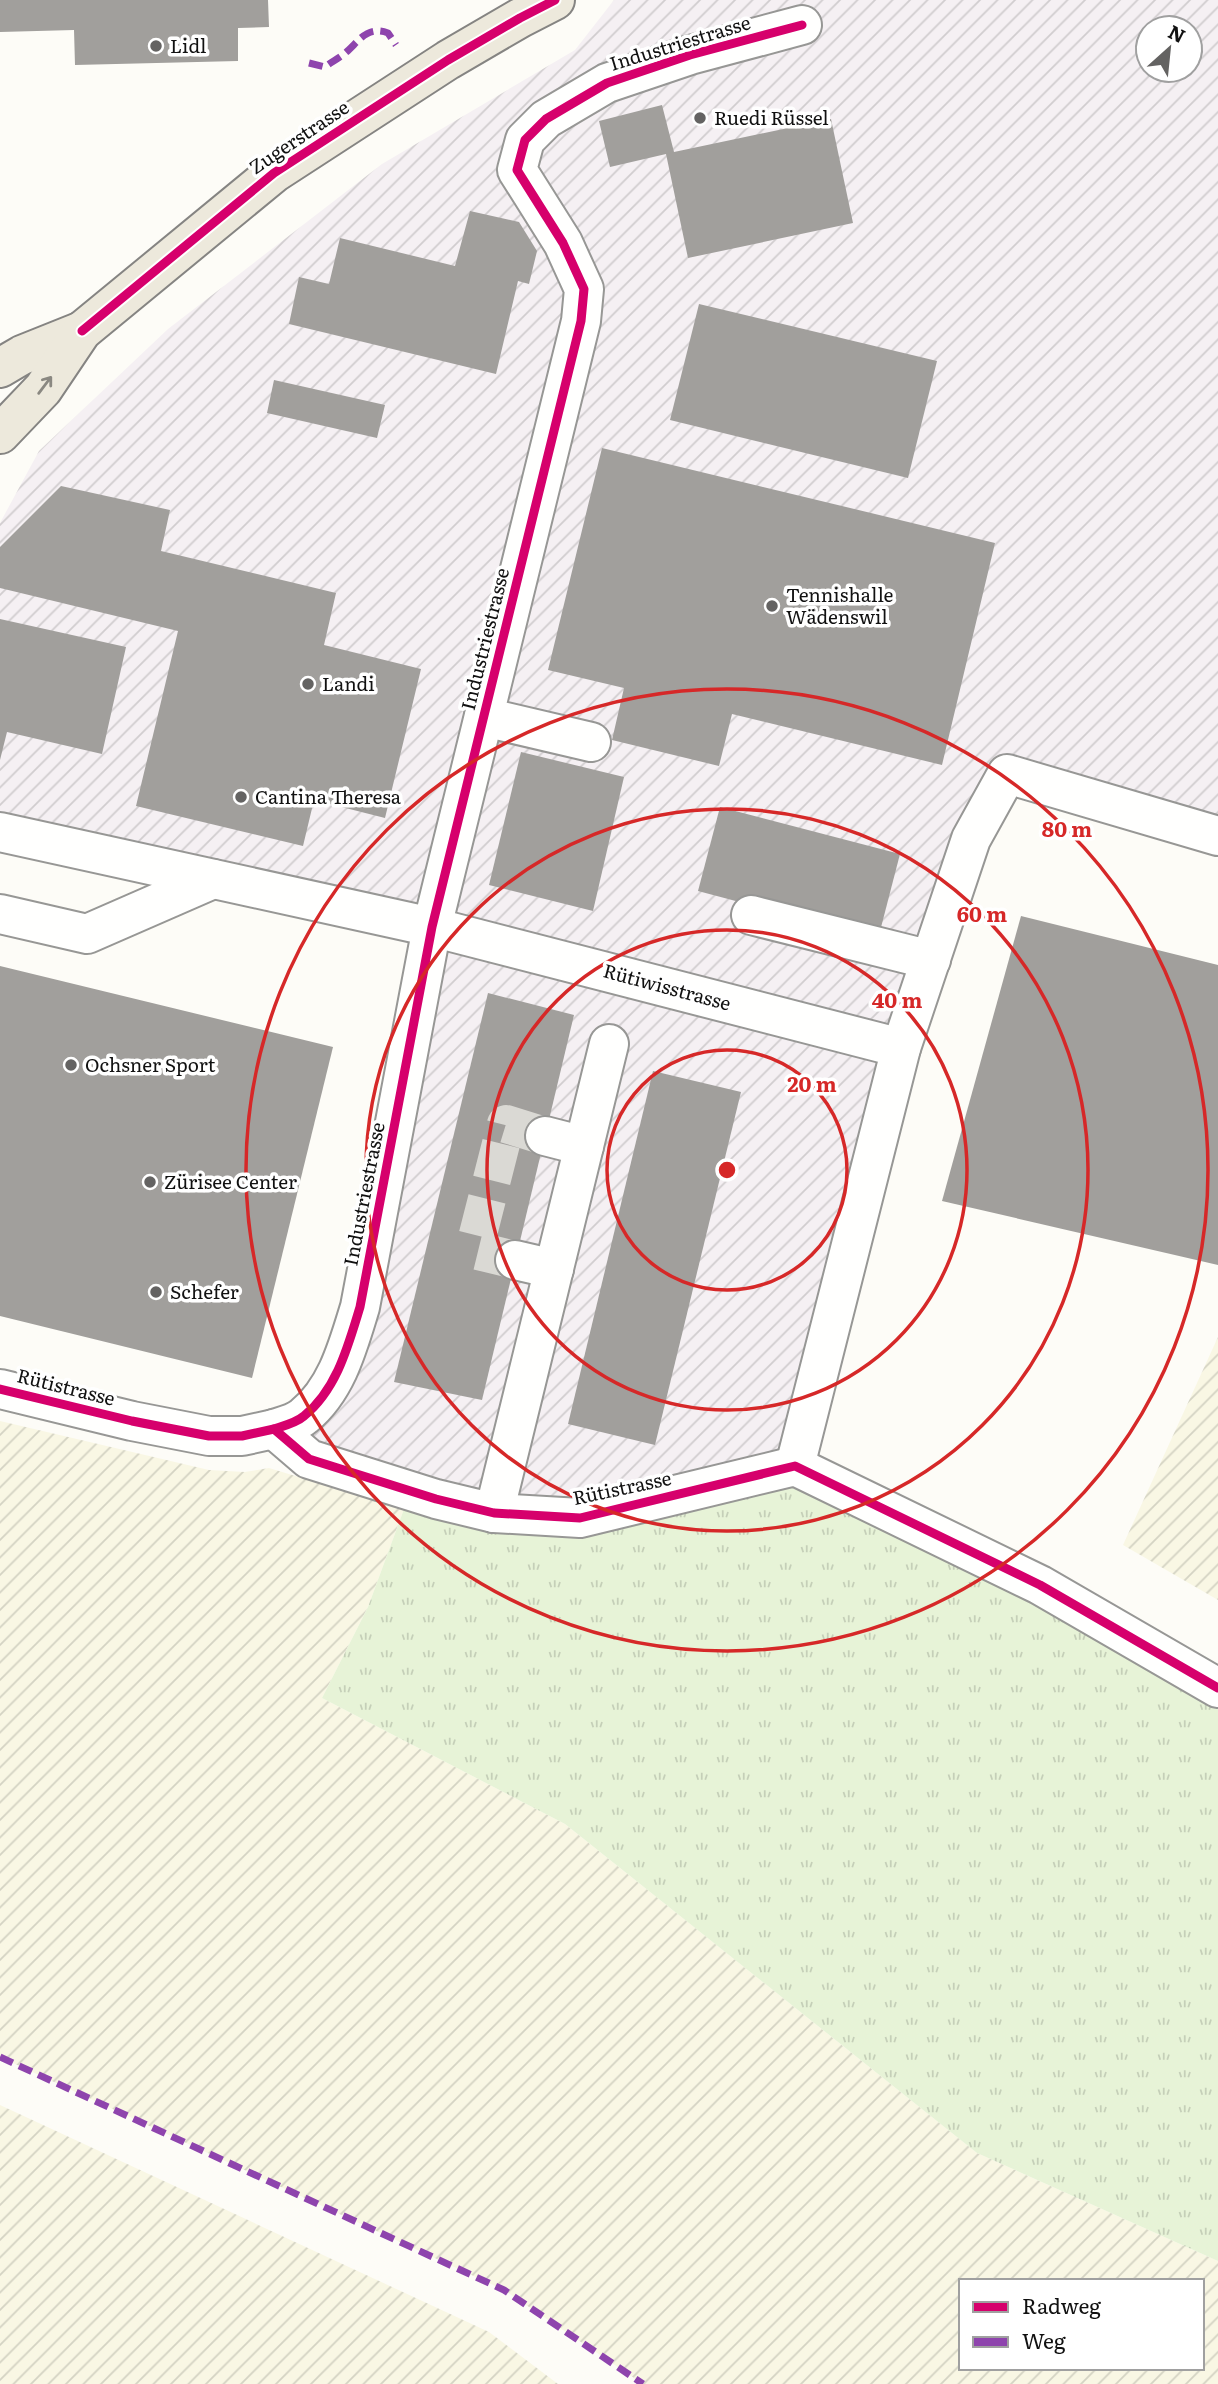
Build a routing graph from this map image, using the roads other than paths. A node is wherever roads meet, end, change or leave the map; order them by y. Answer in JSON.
{"nodes":[{"id":1,"x":555,"y":0,"type":"edge"},
{"id":2,"x":802,"y":25,"type":"dead end"},
{"id":3,"x":82,"y":331,"type":"junction"},
{"id":4,"x":0,"y":368,"type":"edge"},
{"id":5,"x":0,"y":434,"type":"edge"},
{"id":6,"x":484,"y":718,"type":"junction"},
{"id":7,"x":591,"y":742,"type":"dead end"},
{"id":8,"x":0,"y":832,"type":"edge"},
{"id":9,"x":1218,"y":836,"type":"edge"},
{"id":10,"x":213,"y":879,"type":"junction"},
{"id":11,"x":0,"y":914,"type":"edge"},
{"id":12,"x":751,"y":915,"type":"dead end"},
{"id":13,"x":432,"y":927,"type":"junction"},
{"id":14,"x":931,"y":960,"type":"junction"},
{"id":15,"x":609,"y":1044,"type":"dead end"},
{"id":16,"x":901,"y":1048,"type":"junction"},
{"id":17,"x":545,"y":1136,"type":"tunnel mouth"},
{"id":18,"x":584,"y":1146,"type":"junction"},
{"id":19,"x":515,"y":1260,"type":"tunnel mouth"},
{"id":20,"x":554,"y":1269,"type":"junction"},
{"id":21,"x":0,"y":1389,"type":"edge"},
{"id":22,"x":274,"y":1429,"type":"junction"},
{"id":23,"x":795,"y":1466,"type":"junction"},
{"id":24,"x":494,"y":1513,"type":"junction"},
{"id":25,"x":1218,"y":1688,"type":"edge"}],
"edges":[{"from":1,"to":3,"type":"main road","name":"Zugerstrasse"},
{"from":2,"to":6,"type":"street","name":"Industriestrasse"},
{"from":3,"to":4,"type":"main road","name":"Zugerstrasse"},
{"from":5,"to":3,"type":"main road","name":"Zugerstrasse","one_way":true},
{"from":6,"to":7,"type":"street"},
{"from":6,"to":13,"type":"street","name":"Industriestrasse"},
{"from":8,"to":10,"type":"street"},
{"from":9,"to":14,"type":"street"},
{"from":10,"to":11,"type":"street"},
{"from":10,"to":13,"type":"street"},
{"from":12,"to":14,"type":"street"},
{"from":13,"to":16,"type":"street","name":"Rütiwisstrasse"},
{"from":13,"to":22,"type":"street","name":"Industriestrasse"},
{"from":14,"to":16,"type":"street"},
{"from":15,"to":18,"type":"street"},
{"from":16,"to":23,"type":"street"},
{"from":17,"to":18,"type":"street"},
{"from":18,"to":20,"type":"street"},
{"from":19,"to":20,"type":"street"},
{"from":20,"to":24,"type":"street"},
{"from":21,"to":22,"type":"street","name":"Rütistrasse"},
{"from":22,"to":24,"type":"street","name":"Rütistrasse"},
{"from":23,"to":24,"type":"street","name":"Rütistrasse"},
{"from":23,"to":25,"type":"street"}]}
